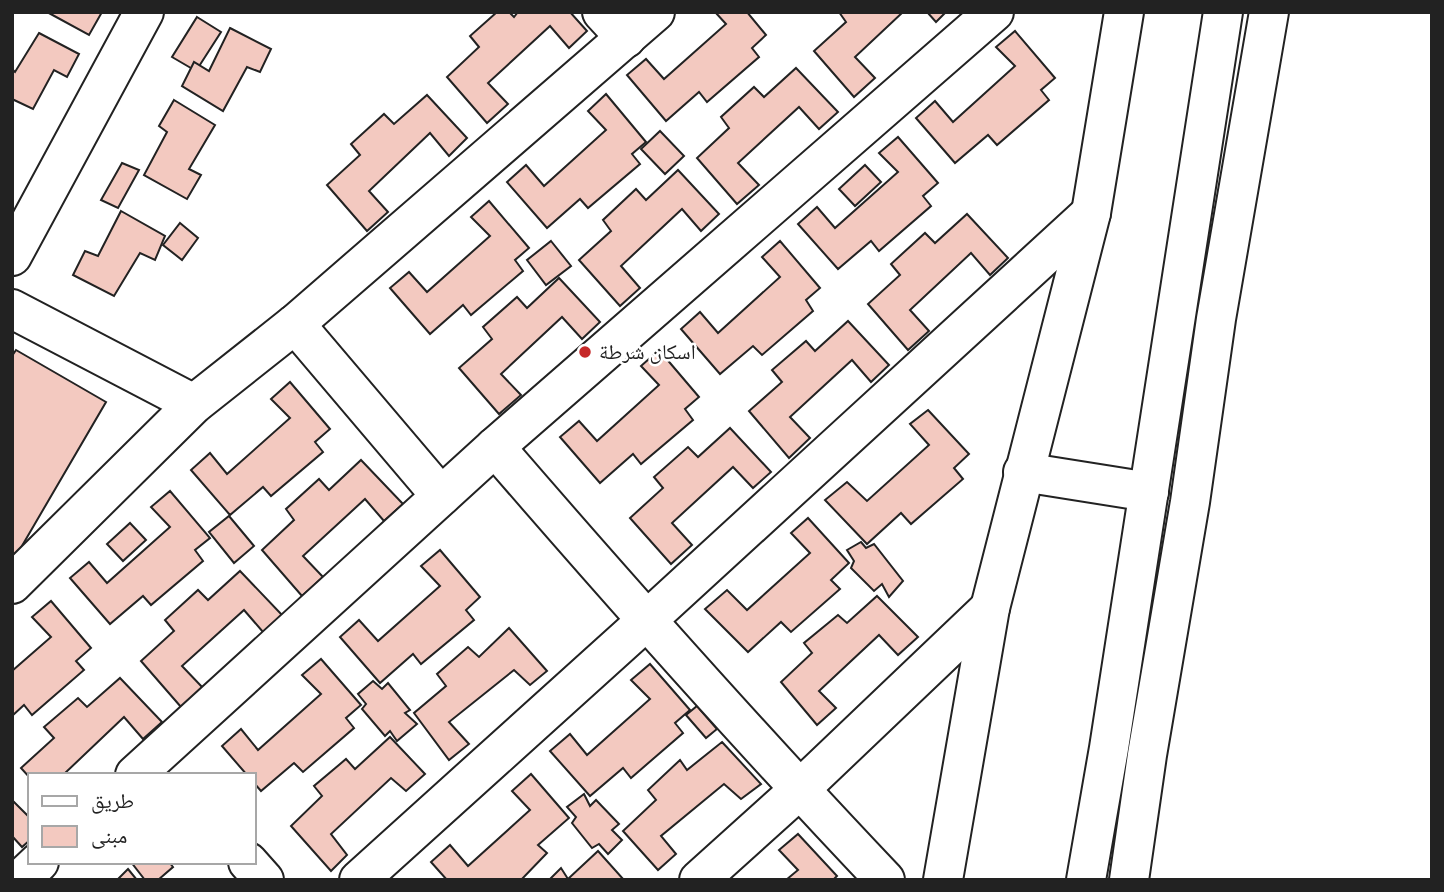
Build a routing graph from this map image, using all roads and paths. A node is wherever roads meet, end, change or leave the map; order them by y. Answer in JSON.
{"nodes":[{"id":1,"x":144,"y":12,"type":"edge"},
{"id":2,"x":655,"y":12,"type":"edge"},
{"id":3,"x":994,"y":12,"type":"edge"},
{"id":4,"x":1124,"y":12,"type":"edge"},
{"id":5,"x":1223,"y":12,"type":"edge"},
{"id":6,"x":1269,"y":12,"type":"edge"},
{"id":7,"x":614,"y":25,"type":"edge"},
{"id":8,"x":1091,"y":213,"type":"junction"},
{"id":9,"x":12,"y":256,"type":"edge"},
{"id":10,"x":12,"y":309,"type":"edge"},
{"id":11,"x":295,"y":324,"type":"junction"},
{"id":12,"x":194,"y":404,"type":"junction"},
{"id":13,"x":495,"y":447,"type":"junction"},
{"id":14,"x":1023,"y":472,"type":"junction"},
{"id":15,"x":1149,"y":492,"type":"junction"},
{"id":16,"x":441,"y":496,"type":"junction"},
{"id":17,"x":12,"y":584,"type":"edge"},
{"id":18,"x":990,"y":608,"type":"junction"},
{"id":19,"x":646,"y":621,"type":"junction"},
{"id":20,"x":150,"y":770,"type":"edge"},
{"id":21,"x":799,"y":789,"type":"junction"},
{"id":22,"x":37,"y":864,"type":"edge"},
{"id":23,"x":250,"y":864,"type":"edge"},
{"id":24,"x":20,"y":880,"type":"edge"},
{"id":25,"x":264,"y":880,"type":"edge"},
{"id":26,"x":359,"y":880,"type":"edge"},
{"id":27,"x":699,"y":880,"type":"edge"},
{"id":28,"x":885,"y":880,"type":"edge"},
{"id":29,"x":943,"y":880,"type":"edge"},
{"id":30,"x":1086,"y":880,"type":"edge"},
{"id":31,"x":1129,"y":880,"type":"edge"}],
"edges":[{"from":1,"to":9,"type":"main road"},
{"from":2,"to":7,"type":"main road"},
{"from":3,"to":13,"type":"main road"},
{"from":4,"to":8,"type":"main road"},
{"from":5,"to":15,"type":"main road"},
{"from":6,"to":31,"type":"main road"},
{"from":7,"to":11,"type":"main road"},
{"from":8,"to":14,"type":"main road"},
{"from":8,"to":19,"type":"main road"},
{"from":10,"to":12,"type":"main road"},
{"from":11,"to":12,"type":"main road"},
{"from":11,"to":16,"type":"main road"},
{"from":12,"to":17,"type":"main road"},
{"from":13,"to":16,"type":"main road"},
{"from":13,"to":19,"type":"main road"},
{"from":14,"to":15,"type":"main road"},
{"from":14,"to":18,"type":"main road"},
{"from":15,"to":30,"type":"main road"},
{"from":16,"to":20,"type":"main road"},
{"from":18,"to":21,"type":"main road"},
{"from":18,"to":29,"type":"main road"},
{"from":19,"to":21,"type":"main road"},
{"from":19,"to":26,"type":"main road"},
{"from":21,"to":27,"type":"main road"},
{"from":21,"to":28,"type":"main road"},
{"from":22,"to":24,"type":"main road"},
{"from":23,"to":25,"type":"main road"}]}
